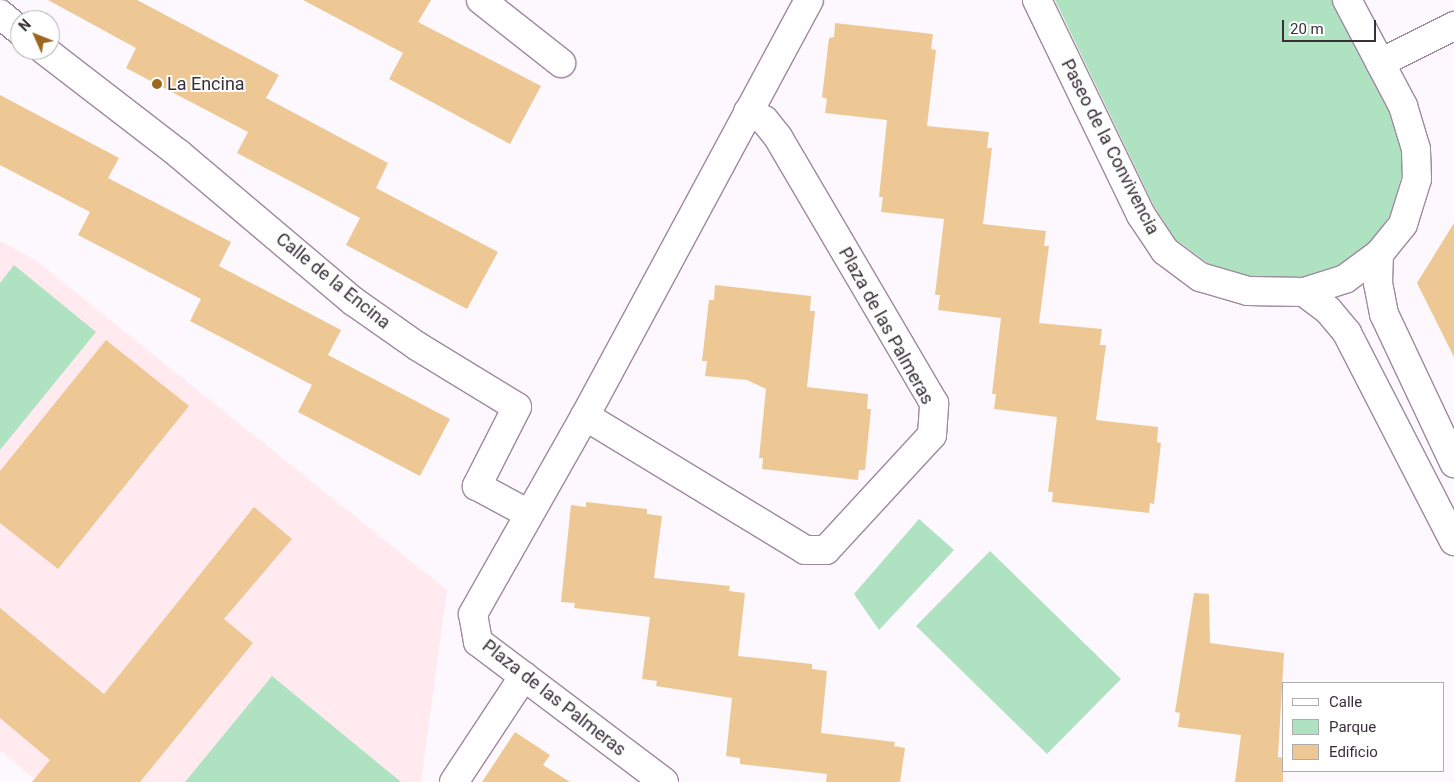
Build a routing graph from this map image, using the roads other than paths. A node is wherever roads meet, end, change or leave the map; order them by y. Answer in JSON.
{"nodes":[{"id":1,"x":481,"y":0,"type":"edge"},
{"id":2,"x":809,"y":0,"type":"edge"},
{"id":3,"x":1347,"y":0,"type":"edge"},
{"id":4,"x":1044,"y":5,"type":"edge"},
{"id":5,"x":0,"y":14,"type":"edge"},
{"id":6,"x":10,"y":22,"type":"edge"},
{"id":7,"x":1454,"y":26,"type":"edge"},
{"id":8,"x":57,"y":60,"type":"edge"},
{"id":9,"x":561,"y":63,"type":"dead end"},
{"id":10,"x":1380,"y":63,"type":"junction"},
{"id":11,"x":748,"y":112,"type":"junction"},
{"id":12,"x":1379,"y":254,"type":"junction"},
{"id":13,"x":1304,"y":292,"type":"junction"},
{"id":14,"x":585,"y":416,"type":"junction"},
{"id":15,"x":1454,"y":463,"type":"edge"},
{"id":16,"x":529,"y":514,"type":"junction"},
{"id":17,"x":1454,"y":541,"type":"edge"},
{"id":18,"x":524,"y":676,"type":"junction"},
{"id":19,"x":454,"y":782,"type":"edge"},
{"id":20,"x":664,"y":782,"type":"edge"}],
"edges":[{"from":1,"to":9,"type":"street"},
{"from":2,"to":11,"type":"street","name":"Plaza de las Palmeras"},
{"from":3,"to":10,"type":"street","name":"Paseo de la Convivencia"},
{"from":4,"to":13,"type":"street","name":"Paseo de la Convivencia"},
{"from":5,"to":6,"type":"street"},
{"from":7,"to":10,"type":"street"},
{"from":8,"to":16,"type":"street","name":"Calle de la Encina"},
{"from":10,"to":12,"type":"street","name":"Paseo de la Convivencia"},
{"from":11,"to":14,"type":"street","name":"Plaza de las Palmeras"},
{"from":11,"to":14,"type":"street","name":"Plaza de las Palmeras"},
{"from":12,"to":13,"type":"street","name":"Paseo de la Convivencia"},
{"from":12,"to":15,"type":"street"},
{"from":13,"to":17,"type":"street"},
{"from":14,"to":16,"type":"street","name":"Plaza de las Palmeras"},
{"from":16,"to":18,"type":"street","name":"Plaza de las Palmeras"},
{"from":18,"to":19,"type":"street"},
{"from":18,"to":20,"type":"street","name":"Plaza de las Palmeras"}]}
